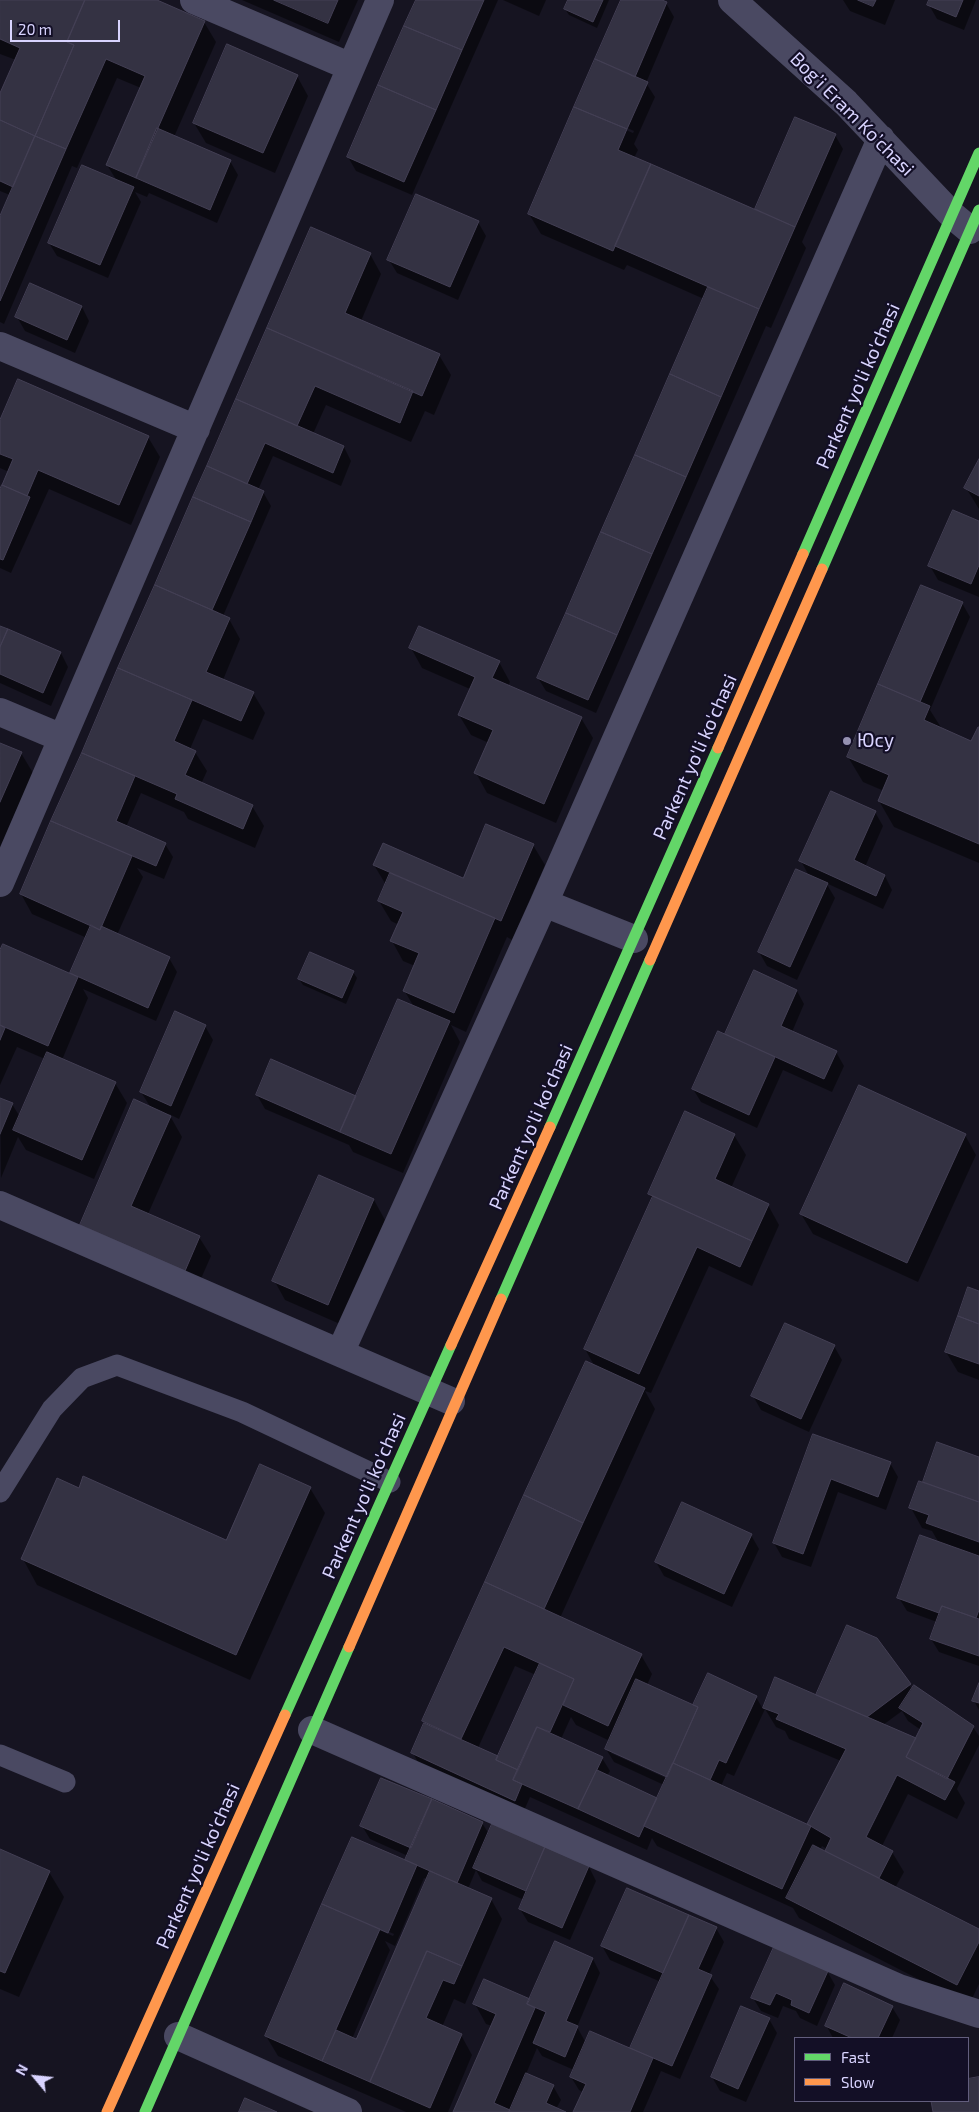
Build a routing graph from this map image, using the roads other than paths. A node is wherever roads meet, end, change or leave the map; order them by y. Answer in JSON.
{"nodes":[{"id":1,"x":194,"y":0,"type":"edge"},
{"id":2,"x":380,"y":0,"type":"edge"},
{"id":3,"x":732,"y":0,"type":"edge"},
{"id":4,"x":351,"y":66,"type":"junction"},
{"id":5,"x":881,"y":139,"type":"junction"},
{"id":6,"x":979,"y":153,"type":"edge"},
{"id":7,"x":967,"y":218,"type":"edge"},
{"id":8,"x":0,"y":346,"type":"edge"},
{"id":9,"x":196,"y":429,"type":"junction"},
{"id":10,"x":0,"y":712,"type":"edge"},
{"id":11,"x":62,"y":738,"type":"junction"},
{"id":12,"x":0,"y":883,"type":"edge"},
{"id":13,"x":544,"y":903,"type":"junction"},
{"id":14,"x":634,"y":939,"type":"junction"},
{"id":15,"x":0,"y":1205,"type":"edge"},
{"id":16,"x":340,"y":1353,"type":"junction"},
{"id":17,"x":431,"y":1392,"type":"junction"},
{"id":18,"x":456,"y":1403,"type":"junction"},
{"id":19,"x":390,"y":1482,"type":"junction"},
{"id":20,"x":0,"y":1492,"type":"edge"},
{"id":21,"x":312,"y":1730,"type":"junction"},
{"id":22,"x":0,"y":1755,"type":"edge"},
{"id":23,"x":65,"y":1782,"type":"dead end"},
{"id":24,"x":979,"y":2014,"type":"edge"},
{"id":25,"x":178,"y":2036,"type":"junction"},
{"id":26,"x":107,"y":2112,"type":"edge"},
{"id":27,"x":145,"y":2112,"type":"edge"},
{"id":28,"x":348,"y":2112,"type":"edge"}],
"edges":[{"from":1,"to":4,"type":"street"},
{"from":2,"to":4,"type":"street"},
{"from":3,"to":5,"type":"street","name":"Bog’i Eram Ko’chasi"},
{"from":4,"to":9,"type":"street"},
{"from":5,"to":7,"type":"street","name":"Bog’i Eram Ko’chasi"},
{"from":5,"to":13,"type":"street"},
{"from":6,"to":7,"type":"street","name":"Parkent yo'li ko'chasi"},
{"from":7,"to":14,"type":"street","name":"Parkent yo'li ko'chasi"},
{"from":7,"to":18,"type":"street","name":"Parkent yo'li ko'chasi"},
{"from":8,"to":9,"type":"street"},
{"from":9,"to":11,"type":"street"},
{"from":10,"to":11,"type":"street"},
{"from":11,"to":12,"type":"street"},
{"from":13,"to":14,"type":"street"},
{"from":13,"to":16,"type":"street"},
{"from":14,"to":17,"type":"street","name":"Parkent yo'li ko'chasi"},
{"from":15,"to":16,"type":"street"},
{"from":16,"to":17,"type":"street"},
{"from":17,"to":18,"type":"street"},
{"from":17,"to":19,"type":"street","name":"Parkent yo'li ko'chasi"},
{"from":18,"to":21,"type":"street","name":"Parkent yo'li ko'chasi"},
{"from":19,"to":20,"type":"lane"},
{"from":19,"to":26,"type":"street","name":"Parkent yo'li ko'chasi"},
{"from":21,"to":24,"type":"street"},
{"from":21,"to":25,"type":"street","name":"Parkent yo'li ko'chasi"},
{"from":22,"to":23,"type":"lane"},
{"from":25,"to":27,"type":"street","name":"Parkent yo'li ko'chasi"},
{"from":25,"to":28,"type":"street"}]}
